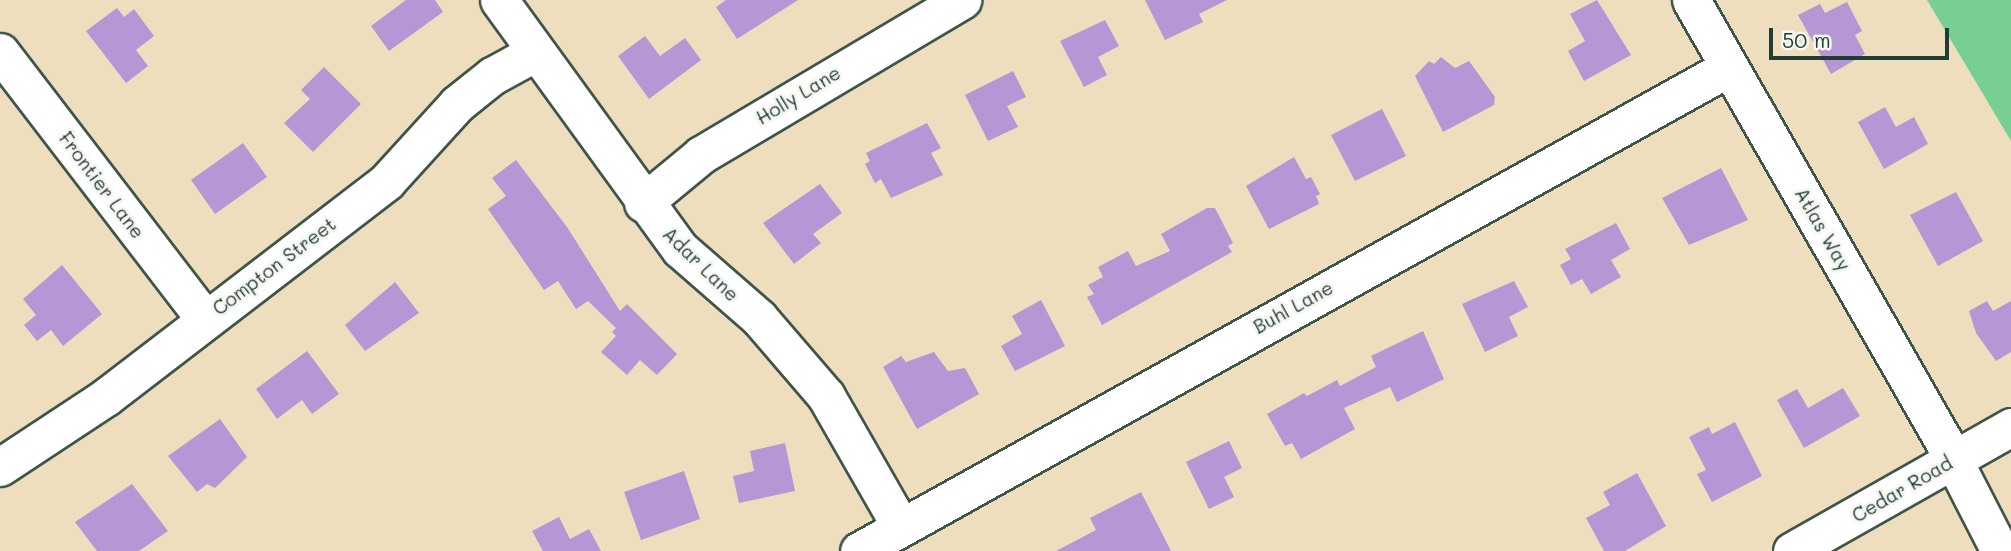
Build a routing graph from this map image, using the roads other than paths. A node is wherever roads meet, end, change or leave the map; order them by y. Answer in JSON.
{"nodes":[{"id":1,"x":499,"y":0,"type":"edge"},
{"id":2,"x":961,"y":0,"type":"edge"},
{"id":3,"x":1690,"y":0,"type":"edge"},
{"id":4,"x":0,"y":52,"type":"edge"},
{"id":5,"x":536,"y":52,"type":"junction"},
{"id":6,"x":1728,"y":68,"type":"junction"},
{"id":7,"x":643,"y":203,"type":"junction"},
{"id":8,"x":204,"y":318,"type":"junction"},
{"id":9,"x":2011,"y":427,"type":"edge"},
{"id":10,"x":1954,"y":459,"type":"junction"},
{"id":11,"x":0,"y":467,"type":"edge"},
{"id":12,"x":901,"y":527,"type":"junction"},
{"id":13,"x":859,"y":551,"type":"edge"},
{"id":14,"x":1794,"y":551,"type":"edge"},
{"id":15,"x":2000,"y":551,"type":"edge"}],
"edges":[{"from":1,"to":5,"type":"street","name":"Adar Lane"},
{"from":2,"to":7,"type":"street","name":"Holly Lane"},
{"from":3,"to":6,"type":"street","name":"Atlas Way"},
{"from":4,"to":8,"type":"street","name":"Frontier Lane"},
{"from":5,"to":7,"type":"street","name":"Adar Lane"},
{"from":5,"to":8,"type":"street","name":"Compton Street"},
{"from":6,"to":10,"type":"street","name":"Atlas Way"},
{"from":6,"to":12,"type":"street","name":"Buhl Lane"},
{"from":7,"to":12,"type":"street","name":"Adar Lane"},
{"from":8,"to":11,"type":"street","name":"Compton Street"},
{"from":9,"to":10,"type":"street","name":"Cedar Road"},
{"from":10,"to":14,"type":"street","name":"Cedar Road"},
{"from":10,"to":15,"type":"street","name":"Atlas Way"},
{"from":12,"to":13,"type":"street","name":"Buhl Lane"}]}
